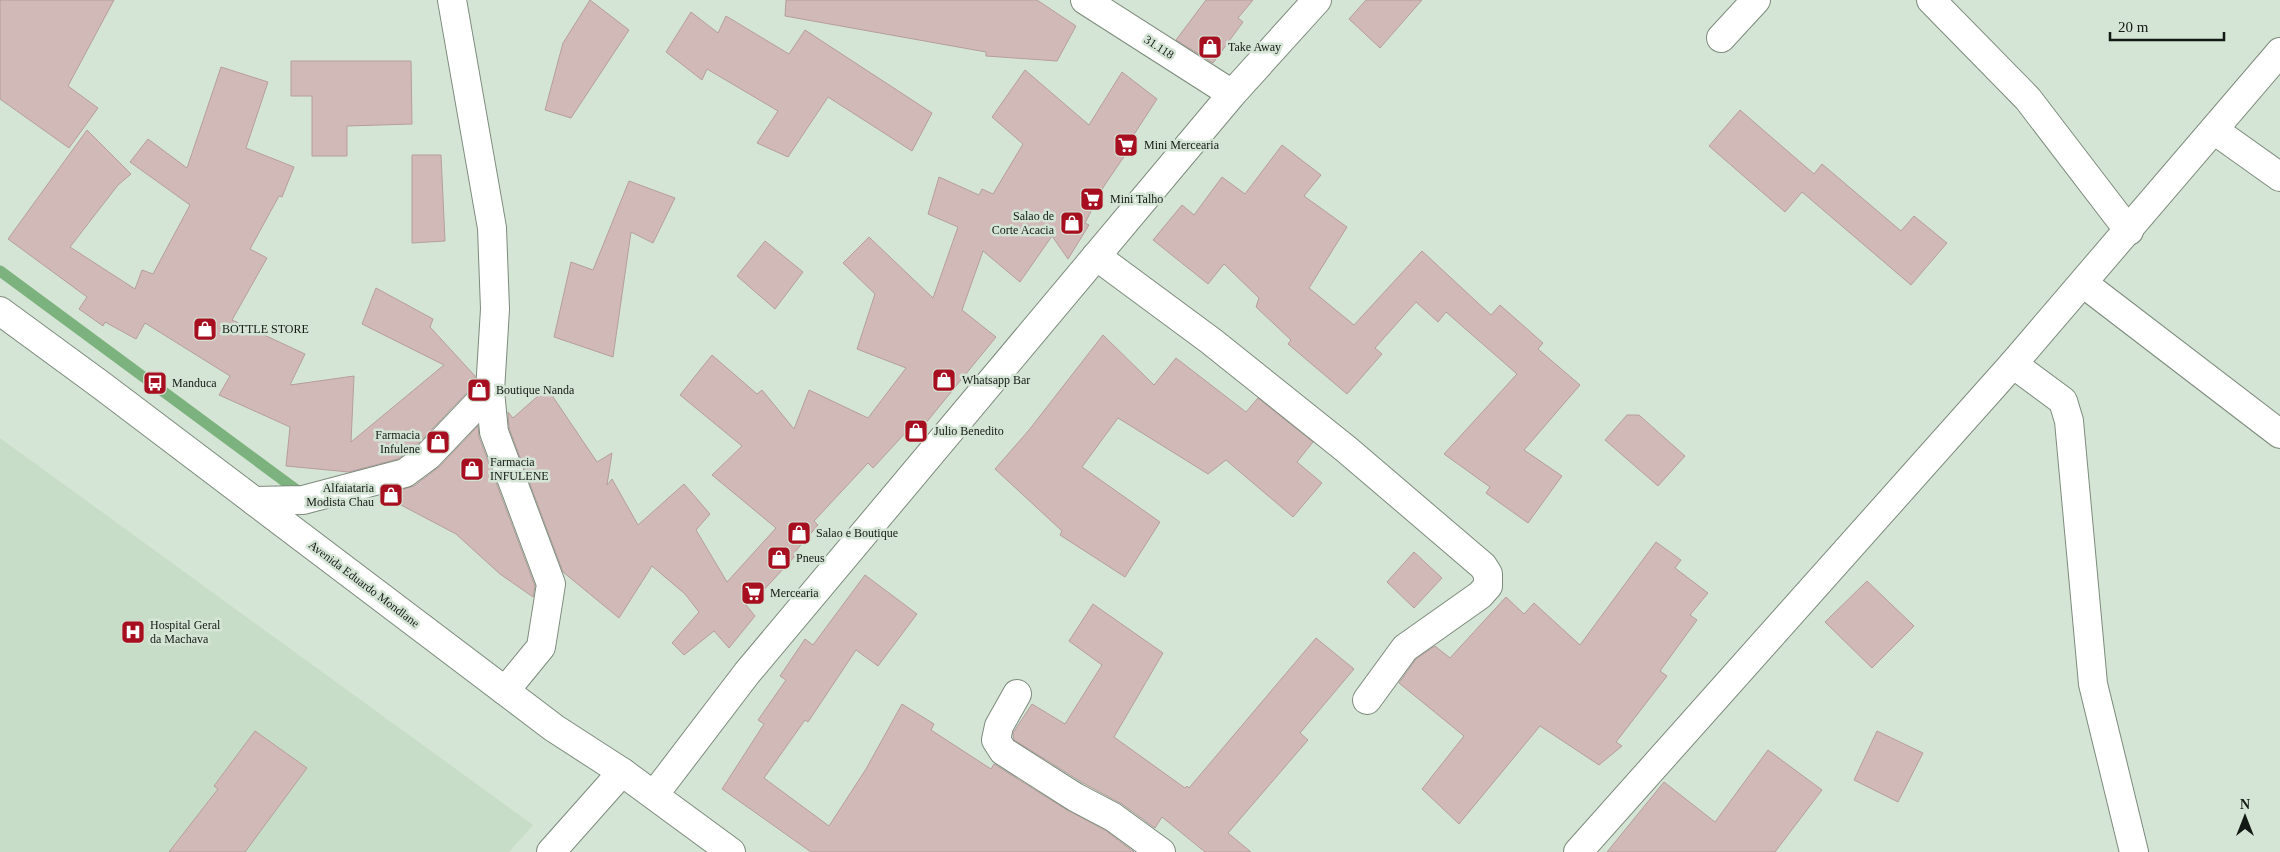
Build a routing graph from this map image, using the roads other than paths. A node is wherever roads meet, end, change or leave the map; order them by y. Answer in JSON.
{"nodes":[{"id":1,"x":452,"y":0,"type":"edge"},
{"id":2,"x":1085,"y":0,"type":"edge"},
{"id":3,"x":1316,"y":0,"type":"edge"},
{"id":4,"x":1756,"y":0,"type":"edge"},
{"id":5,"x":1931,"y":0,"type":"edge"},
{"id":6,"x":1721,"y":38,"type":"dead end"},
{"id":7,"x":2280,"y":52,"type":"edge"},
{"id":8,"x":1232,"y":94,"type":"junction"},
{"id":9,"x":2214,"y":130,"type":"junction"},
{"id":10,"x":2280,"y":177,"type":"edge"},
{"id":11,"x":2129,"y":231,"type":"junction"},
{"id":12,"x":1096,"y":256,"type":"junction"},
{"id":13,"x":2083,"y":283,"type":"junction"},
{"id":14,"x":0,"y":311,"type":"edge"},
{"id":15,"x":2013,"y":364,"type":"junction"},
{"id":16,"x":490,"y":392,"type":"junction"},
{"id":17,"x":2280,"y":434,"type":"edge"},
{"id":18,"x":254,"y":501,"type":"junction"},
{"id":19,"x":506,"y":691,"type":"junction"},
{"id":20,"x":1017,"y":694,"type":"dead end"},
{"id":21,"x":1367,"y":700,"type":"dead end"},
{"id":22,"x":622,"y":772,"type":"junction"},
{"id":23,"x":654,"y":795,"type":"junction"},
{"id":24,"x":551,"y":852,"type":"edge"},
{"id":25,"x":731,"y":852,"type":"edge"},
{"id":26,"x":1161,"y":852,"type":"edge"},
{"id":27,"x":1578,"y":852,"type":"edge"},
{"id":28,"x":2134,"y":852,"type":"edge"}],
"edges":[{"from":1,"to":16,"type":"street"},
{"from":2,"to":8,"type":"street","name":"31.118"},
{"from":3,"to":8,"type":"street"},
{"from":4,"to":6,"type":"street"},
{"from":5,"to":11,"type":"street"},
{"from":7,"to":9,"type":"street"},
{"from":8,"to":12,"type":"street"},
{"from":9,"to":10,"type":"street"},
{"from":9,"to":11,"type":"street"},
{"from":11,"to":13,"type":"street"},
{"from":12,"to":21,"type":"street"},
{"from":12,"to":23,"type":"street"},
{"from":13,"to":15,"type":"street"},
{"from":13,"to":17,"type":"street"},
{"from":14,"to":18,"type":"street","name":"Avenida Eduardo Mondlane"},
{"from":15,"to":27,"type":"street"},
{"from":15,"to":28,"type":"street"},
{"from":16,"to":18,"type":"street"},
{"from":16,"to":19,"type":"street"},
{"from":18,"to":19,"type":"street","name":"Avenida Eduardo Mondlane"},
{"from":19,"to":22,"type":"street","name":"Avenida Eduardo Mondlane"},
{"from":20,"to":26,"type":"street"},
{"from":22,"to":23,"type":"street","name":"Avenida Eduardo Mondlane"},
{"from":22,"to":24,"type":"street"},
{"from":23,"to":25,"type":"street","name":"Avenida Eduardo Mondlane"}]}
